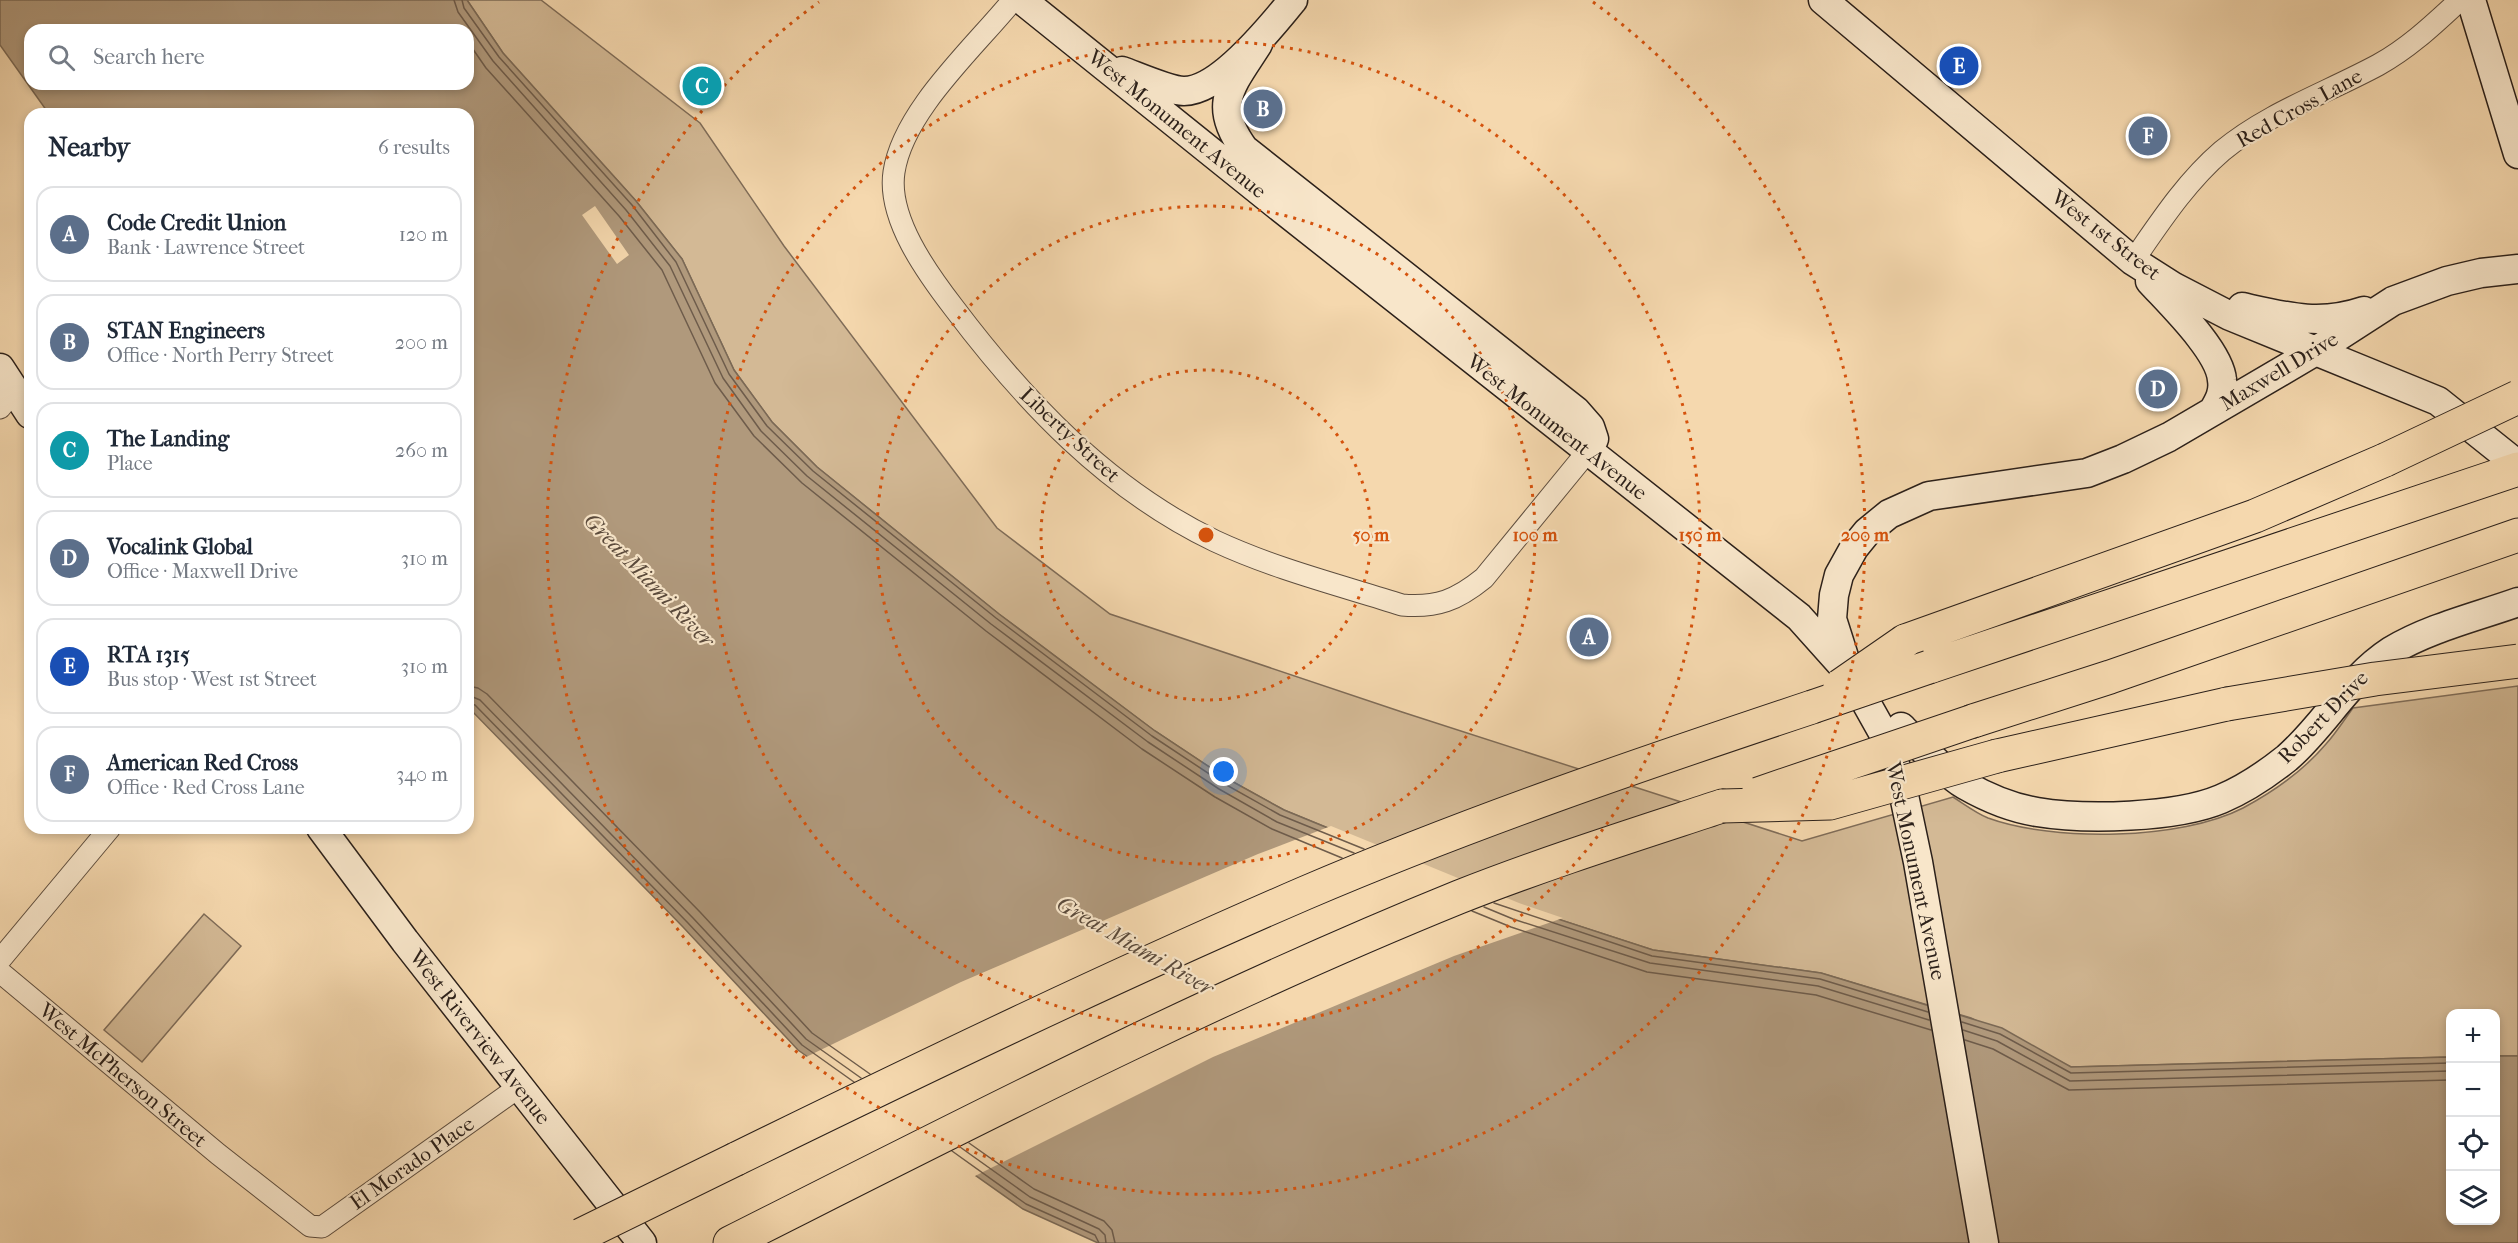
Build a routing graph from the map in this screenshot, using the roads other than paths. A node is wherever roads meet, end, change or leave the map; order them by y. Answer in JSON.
{"nodes":[{"id":1,"x":1012,"y":0,"type":"edge"},
{"id":2,"x":1022,"y":0,"type":"edge"},
{"id":3,"x":1293,"y":0,"type":"edge"},
{"id":4,"x":1823,"y":0,"type":"edge"},
{"id":5,"x":2460,"y":0,"type":"edge"},
{"id":6,"x":2470,"y":0,"type":"edge"},
{"id":7,"x":1258,"y":44,"type":"junction"},
{"id":8,"x":1100,"y":63,"type":"junction"},
{"id":9,"x":2518,"y":154,"type":"edge"},
{"id":10,"x":2133,"y":261,"type":"junction"},
{"id":11,"x":2518,"y":269,"type":"edge"},
{"id":12,"x":2174,"y":287,"type":"junction"},
{"id":13,"x":2393,"y":301,"type":"junction"},
{"id":14,"x":2314,"y":352,"type":"junction"},
{"id":15,"x":5,"y":388,"type":"edge"},
{"id":16,"x":2518,"y":397,"type":"edge"},
{"id":17,"x":24,"y":408,"type":"edge"},
{"id":18,"x":2213,"y":411,"type":"junction"},
{"id":19,"x":1588,"y":450,"type":"junction"},
{"id":20,"x":2518,"y":467,"type":"edge"},
{"id":21,"x":2518,"y":534,"type":"edge"},
{"id":22,"x":2514,"y":605,"type":"edge"},
{"id":23,"x":2518,"y":661,"type":"edge"},
{"id":24,"x":1850,"y":674,"type":"junction"},
{"id":25,"x":1812,"y":706,"type":"junction"},
{"id":26,"x":1722,"y":806,"type":"junction"},
{"id":27,"x":105,"y":834,"type":"edge"},
{"id":28,"x":325,"y":834,"type":"edge"},
{"id":29,"x":0,"y":960,"type":"edge"},
{"id":30,"x":0,"y":972,"type":"edge"},
{"id":31,"x":519,"y":1087,"type":"junction"},
{"id":32,"x":218,"y":1154,"type":"joint"},
{"id":33,"x":573,"y":1239,"type":"edge"},
{"id":34,"x":642,"y":1243,"type":"edge"},
{"id":35,"x":730,"y":1243,"type":"edge"},
{"id":36,"x":1984,"y":1243,"type":"edge"}],
"edges":[{"from":1,"to":19,"type":"street","name":"Liberty Street"},
{"from":2,"to":8,"type":"main road","name":"West Monument Avenue"},
{"from":3,"to":7,"type":"main road"},
{"from":4,"to":10,"type":"main road","name":"West 1st Street"},
{"from":5,"to":10,"type":"street","name":"Red Cross Lane"},
{"from":6,"to":9,"type":"main road"},
{"from":7,"to":8,"type":"main road"},
{"from":7,"to":19,"type":"main road"},
{"from":8,"to":19,"type":"main road","name":"West Monument Avenue"},
{"from":10,"to":12,"type":"main road","name":"West 1st Street"},
{"from":10,"to":18,"type":"main road"},
{"from":11,"to":13,"type":"main road","name":"Maxwell Drive"},
{"from":12,"to":13,"type":"main road"},
{"from":12,"to":14,"type":"main road","name":"West 1st Street"},
{"from":13,"to":14,"type":"main road","name":"Maxwell Drive"},
{"from":14,"to":18,"type":"main road","name":"Maxwell Drive"},
{"from":14,"to":20,"type":"main road","name":"West 1st Street"},
{"from":15,"to":17,"type":"main road"},
{"from":16,"to":25,"type":"highway","bridge":true},
{"from":18,"to":24,"type":"main road","name":"Maxwell Drive"},
{"from":19,"to":24,"type":"main road","name":"West Monument Avenue"},
{"from":20,"to":25,"type":"highway","bridge":true},
{"from":21,"to":26,"type":"highway","bridge":true},
{"from":22,"to":24,"type":"main road","name":"Robert Drive"},
{"from":23,"to":26,"type":"highway","bridge":true},
{"from":24,"to":36,"type":"main road","name":"West Monument Avenue"},
{"from":25,"to":33,"type":"highway","bridge":true},
{"from":26,"to":35,"type":"highway"},
{"from":27,"to":29,"type":"street"},
{"from":28,"to":31,"type":"main road","name":"West Riverview Avenue"},
{"from":30,"to":32,"type":"street","name":"West McPherson Street"},
{"from":31,"to":32,"type":"street","name":"El Morado Place"},
{"from":31,"to":34,"type":"main road","name":"West Riverview Avenue"}]}
